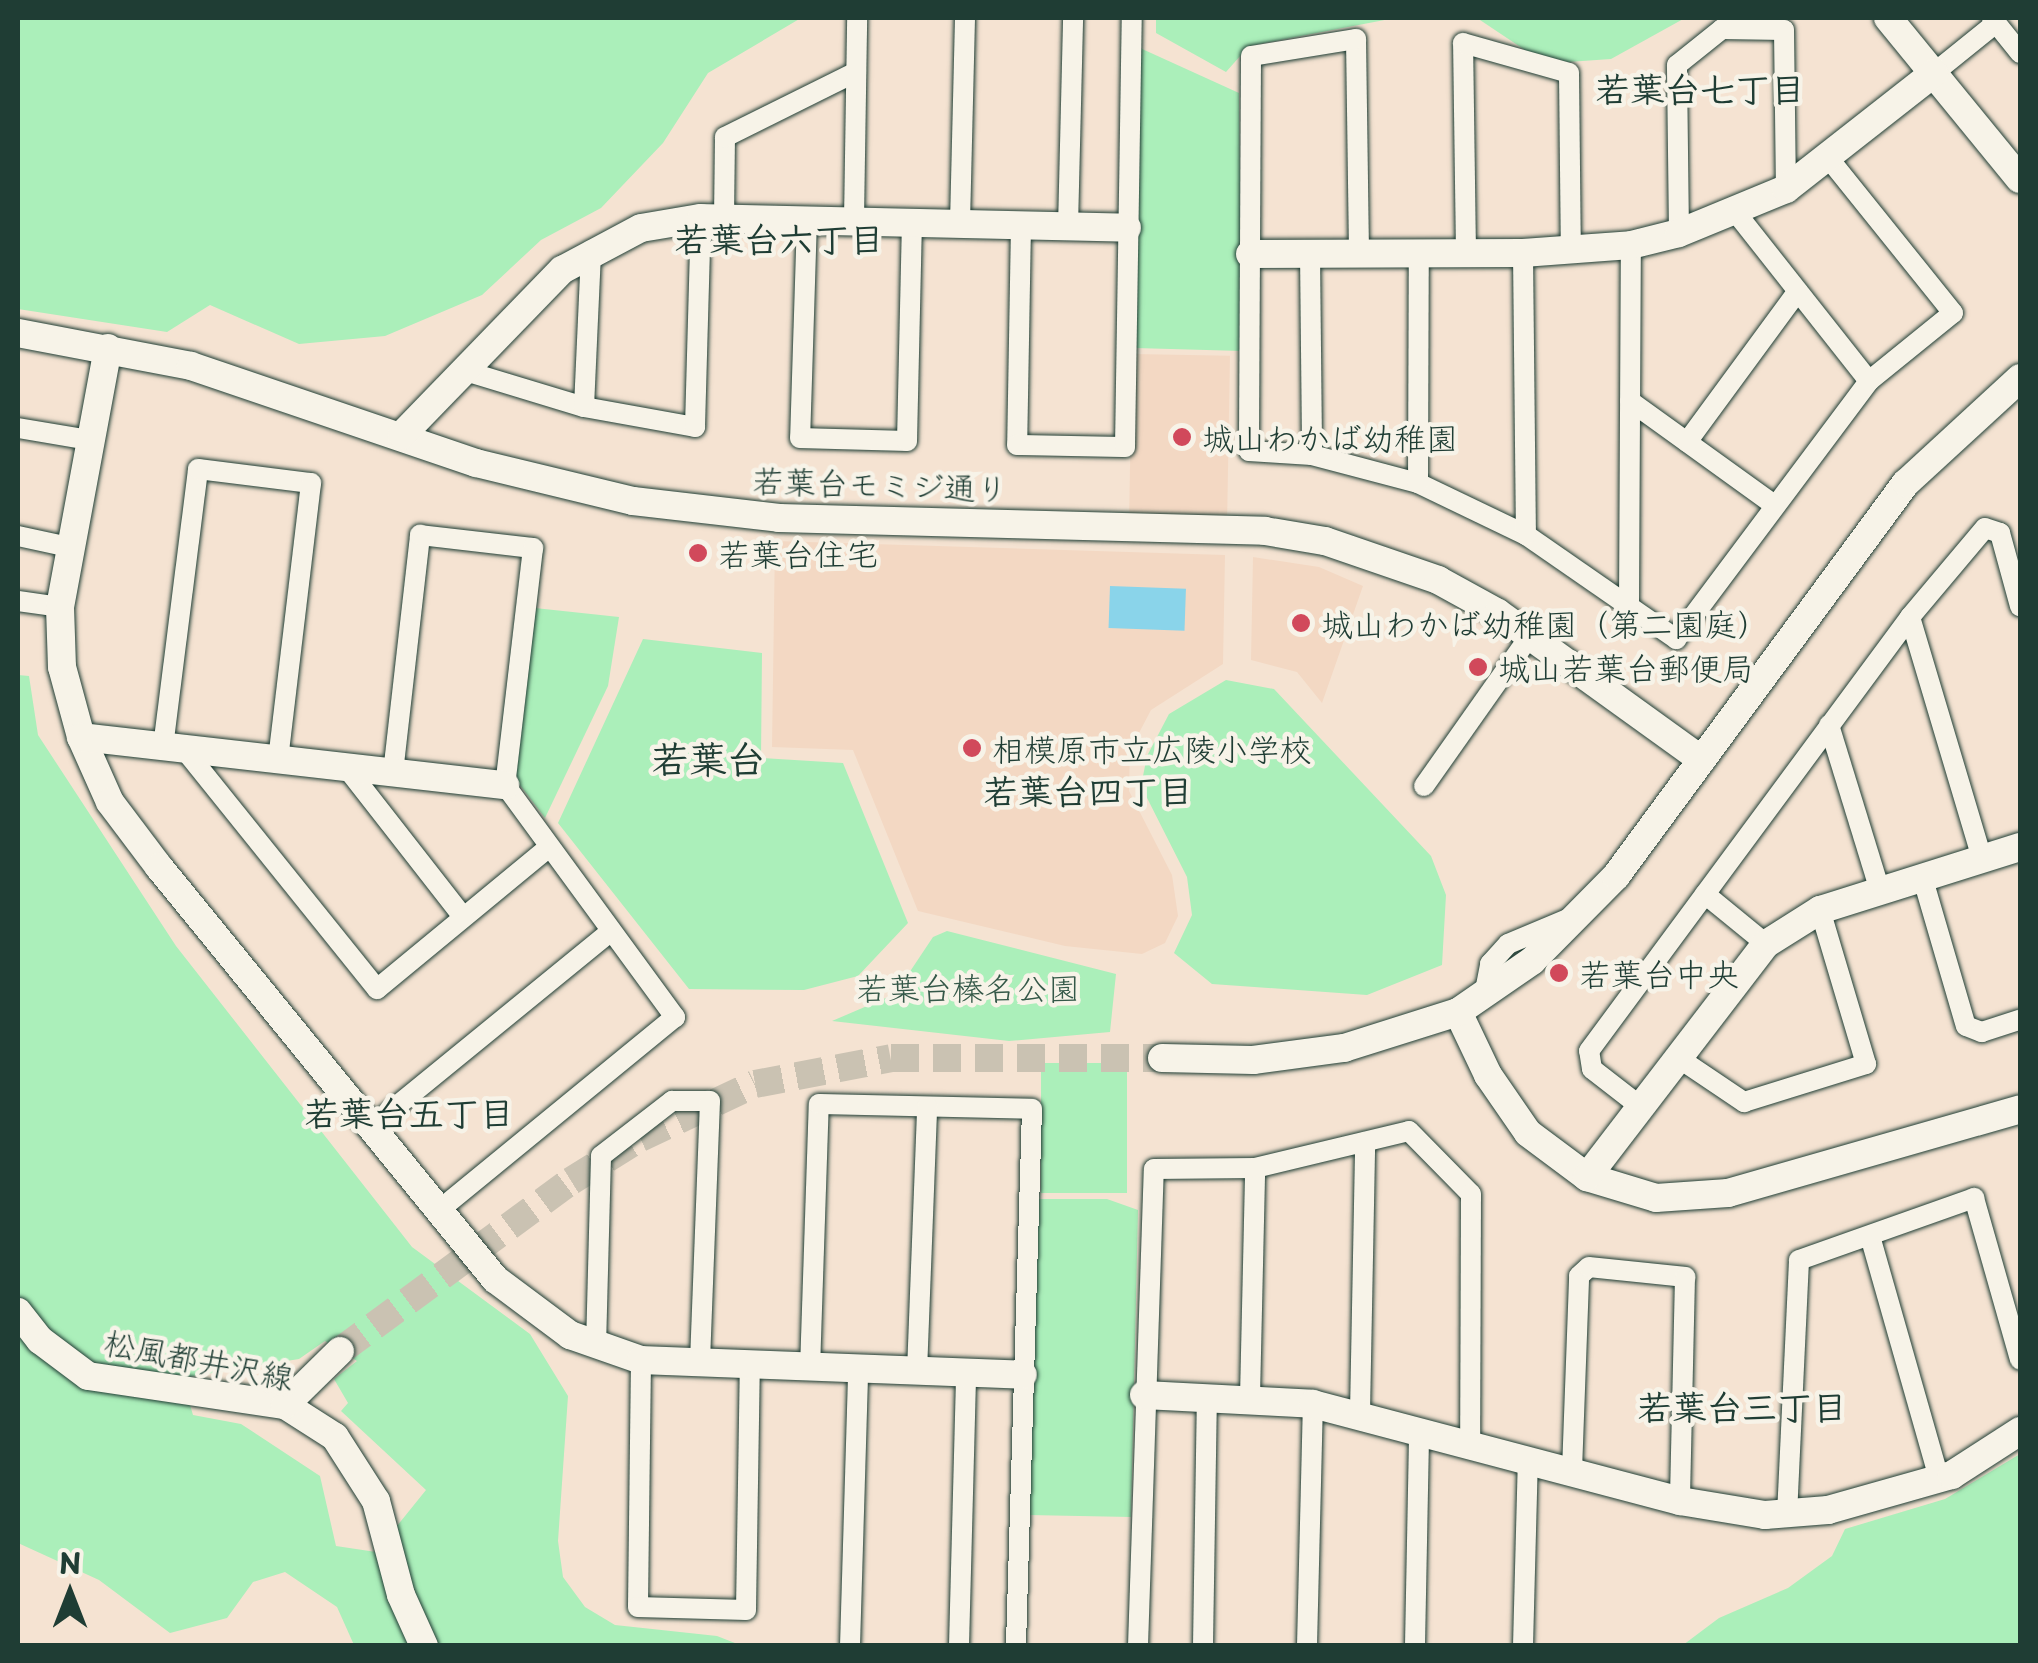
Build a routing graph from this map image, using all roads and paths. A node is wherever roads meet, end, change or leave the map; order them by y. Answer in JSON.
{"nodes":[{"id":1,"x":857,"y":18,"type":"edge"},
{"id":2,"x":965,"y":18,"type":"edge"},
{"id":3,"x":1073,"y":18,"type":"edge"},
{"id":4,"x":1132,"y":18,"type":"edge"},
{"id":5,"x":1888,"y":18,"type":"edge"},
{"id":6,"x":1994,"y":20,"type":"edge"},
{"id":7,"x":2020,"y":53,"type":"edge"},
{"id":8,"x":856,"y":72,"type":"junction"},
{"id":9,"x":1934,"y":72,"type":"junction"},
{"id":10,"x":1830,"y":160,"type":"junction"},
{"id":11,"x":2020,"y":178,"type":"edge"},
{"id":12,"x":1786,"y":189,"type":"junction"},
{"id":13,"x":1737,"y":214,"type":"junction"},
{"id":14,"x":713,"y":218,"type":"junction"},
{"id":15,"x":807,"y":219,"type":"junction"},
{"id":16,"x":854,"y":220,"type":"junction"},
{"id":17,"x":912,"y":222,"type":"junction"},
{"id":18,"x":960,"y":223,"type":"junction"},
{"id":19,"x":1022,"y":225,"type":"junction"},
{"id":20,"x":1068,"y":227,"type":"junction"},
{"id":21,"x":1127,"y":228,"type":"junction"},
{"id":22,"x":1679,"y":233,"type":"junction"},
{"id":23,"x":1631,"y":245,"type":"junction"},
{"id":24,"x":591,"y":250,"type":"junction"},
{"id":25,"x":1571,"y":250,"type":"junction"},
{"id":26,"x":1359,"y":253,"type":"junction"},
{"id":27,"x":1419,"y":253,"type":"junction"},
{"id":28,"x":1466,"y":253,"type":"junction"},
{"id":29,"x":1524,"y":253,"type":"junction"},
{"id":30,"x":1250,"y":254,"type":"junction"},
{"id":31,"x":1310,"y":254,"type":"junction"},
{"id":32,"x":1798,"y":291,"type":"junction"},
{"id":33,"x":18,"y":333,"type":"edge"},
{"id":34,"x":108,"y":348,"type":"junction"},
{"id":35,"x":462,"y":370,"type":"junction"},
{"id":36,"x":2020,"y":378,"type":"edge"},
{"id":37,"x":1869,"y":381,"type":"junction"},
{"id":38,"x":1630,"y":400,"type":"junction"},
{"id":39,"x":584,"y":407,"type":"junction"},
{"id":40,"x":18,"y":428,"type":"edge"},
{"id":41,"x":402,"y":435,"type":"junction"},
{"id":42,"x":90,"y":440,"type":"junction"},
{"id":43,"x":1687,"y":442,"type":"junction"},
{"id":44,"x":1312,"y":456,"type":"junction"},
{"id":45,"x":1418,"y":483,"type":"junction"},
{"id":46,"x":1773,"y":504,"type":"junction"},
{"id":47,"x":1526,"y":535,"type":"junction"},
{"id":48,"x":18,"y":536,"type":"edge"},
{"id":49,"x":69,"y":547,"type":"junction"},
{"id":50,"x":18,"y":601,"type":"edge"},
{"id":51,"x":1629,"y":605,"type":"junction"},
{"id":52,"x":2020,"y":606,"type":"edge"},
{"id":53,"x":60,"y":607,"type":"junction"},
{"id":54,"x":1910,"y":616,"type":"junction"},
{"id":55,"x":1530,"y":636,"type":"junction"},
{"id":56,"x":1829,"y":725,"type":"junction"},
{"id":57,"x":82,"y":738,"type":"junction"},
{"id":58,"x":174,"y":748,"type":"junction"},
{"id":59,"x":278,"y":760,"type":"junction"},
{"id":60,"x":1702,"y":760,"type":"junction"},
{"id":61,"x":346,"y":768,"type":"junction"},
{"id":62,"x":393,"y":772,"type":"junction"},
{"id":63,"x":504,"y":785,"type":"junction"},
{"id":64,"x":1424,"y":786,"type":"dead end"},
{"id":65,"x":2020,"y":847,"type":"edge"},
{"id":66,"x":547,"y":850,"type":"junction"},
{"id":67,"x":1982,"y":858,"type":"junction"},
{"id":68,"x":1922,"y":876,"type":"junction"},
{"id":69,"x":1879,"y":888,"type":"junction"},
{"id":70,"x":1705,"y":894,"type":"junction"},
{"id":71,"x":1820,"y":910,"type":"junction"},
{"id":72,"x":463,"y":917,"type":"junction"},
{"id":73,"x":608,"y":934,"type":"junction"},
{"id":74,"x":1766,"y":944,"type":"junction"},
{"id":75,"x":1458,"y":1012,"type":"junction"},
{"id":76,"x":2020,"y":1020,"type":"edge"},
{"id":77,"x":1677,"y":1057,"type":"junction"},
{"id":78,"x":1162,"y":1058,"type":"tunnel mouth"},
{"id":79,"x":927,"y":1106,"type":"junction"},
{"id":80,"x":1640,"y":1106,"type":"junction"},
{"id":81,"x":2020,"y":1109,"type":"edge"},
{"id":82,"x":371,"y":1127,"type":"junction"},
{"id":83,"x":1365,"y":1142,"type":"junction"},
{"id":84,"x":1255,"y":1168,"type":"junction"},
{"id":85,"x":1588,"y":1177,"type":"junction"},
{"id":86,"x":440,"y":1210,"type":"junction"},
{"id":87,"x":1870,"y":1236,"type":"junction"},
{"id":88,"x":18,"y":1312,"type":"edge"},
{"id":89,"x":596,"y":1348,"type":"junction"},
{"id":90,"x":340,"y":1351,"type":"tunnel mouth"},
{"id":91,"x":641,"y":1360,"type":"junction"},
{"id":92,"x":2020,"y":1360,"type":"edge"},
{"id":93,"x":700,"y":1366,"type":"junction"},
{"id":94,"x":750,"y":1368,"type":"junction"},
{"id":95,"x":810,"y":1369,"type":"junction"},
{"id":96,"x":858,"y":1370,"type":"junction"},
{"id":97,"x":916,"y":1372,"type":"junction"},
{"id":98,"x":966,"y":1375,"type":"junction"},
{"id":99,"x":1023,"y":1375,"type":"junction"},
{"id":100,"x":1144,"y":1395,"type":"junction"},
{"id":101,"x":1207,"y":1397,"type":"junction"},
{"id":102,"x":1250,"y":1397,"type":"junction"},
{"id":103,"x":1313,"y":1404,"type":"junction"},
{"id":104,"x":285,"y":1405,"type":"junction"},
{"id":105,"x":1360,"y":1413,"type":"junction"},
{"id":106,"x":1419,"y":1429,"type":"junction"},
{"id":107,"x":2020,"y":1431,"type":"edge"},
{"id":108,"x":1470,"y":1441,"type":"junction"},
{"id":109,"x":1528,"y":1459,"type":"junction"},
{"id":110,"x":1572,"y":1471,"type":"junction"},
{"id":111,"x":1938,"y":1478,"type":"junction"},
{"id":112,"x":1680,"y":1501,"type":"junction"},
{"id":113,"x":1787,"y":1515,"type":"junction"},
{"id":114,"x":424,"y":1646,"type":"edge"},
{"id":115,"x":850,"y":1646,"type":"edge"},
{"id":116,"x":959,"y":1646,"type":"edge"},
{"id":117,"x":1016,"y":1646,"type":"edge"},
{"id":118,"x":1138,"y":1646,"type":"edge"},
{"id":119,"x":1203,"y":1646,"type":"edge"},
{"id":120,"x":1306,"y":1646,"type":"edge"},
{"id":121,"x":1415,"y":1646,"type":"edge"},
{"id":122,"x":1524,"y":1646,"type":"edge"}],
"edges":[{"from":1,"to":8,"type":"street"},
{"from":2,"to":18,"type":"street"},
{"from":3,"to":20,"type":"street"},
{"from":4,"to":21,"type":"street"},
{"from":5,"to":9,"type":"street"},
{"from":6,"to":7,"type":"street"},
{"from":6,"to":9,"type":"street"},
{"from":8,"to":14,"type":"street"},
{"from":8,"to":16,"type":"street"},
{"from":9,"to":10,"type":"street"},
{"from":9,"to":11,"type":"street"},
{"from":10,"to":12,"type":"street"},
{"from":10,"to":37,"type":"street"},
{"from":12,"to":13,"type":"street"},
{"from":12,"to":22,"type":"street"},
{"from":13,"to":22,"type":"street"},
{"from":13,"to":32,"type":"street"},
{"from":14,"to":15,"type":"street"},
{"from":14,"to":24,"type":"street"},
{"from":14,"to":39,"type":"street"},
{"from":15,"to":16,"type":"street"},
{"from":15,"to":17,"type":"street"},
{"from":16,"to":17,"type":"street"},
{"from":17,"to":18,"type":"street"},
{"from":18,"to":19,"type":"street"},
{"from":19,"to":20,"type":"street"},
{"from":19,"to":21,"type":"street"},
{"from":20,"to":21,"type":"street"},
{"from":22,"to":23,"type":"street"},
{"from":23,"to":25,"type":"street"},
{"from":23,"to":38,"type":"street"},
{"from":24,"to":35,"type":"street"},
{"from":24,"to":39,"type":"street"},
{"from":25,"to":28,"type":"street"},
{"from":25,"to":29,"type":"street"},
{"from":26,"to":27,"type":"street"},
{"from":26,"to":30,"type":"street"},
{"from":26,"to":31,"type":"street"},
{"from":27,"to":28,"type":"street"},
{"from":27,"to":45,"type":"street"},
{"from":28,"to":29,"type":"street"},
{"from":29,"to":47,"type":"street"},
{"from":30,"to":31,"type":"street"},
{"from":30,"to":44,"type":"street"},
{"from":31,"to":44,"type":"street"},
{"from":32,"to":37,"type":"street"},
{"from":32,"to":43,"type":"street"},
{"from":33,"to":34,"type":"street","name":"若葉台モミジ通り"},
{"from":34,"to":41,"type":"street","name":"若葉台モミジ通り"},
{"from":34,"to":42,"type":"street"},
{"from":35,"to":39,"type":"street"},
{"from":35,"to":41,"type":"street"},
{"from":36,"to":60,"type":"street"},
{"from":37,"to":46,"type":"street"},
{"from":38,"to":43,"type":"street"},
{"from":38,"to":51,"type":"street"},
{"from":40,"to":42,"type":"street"},
{"from":41,"to":55,"type":"street","name":"若葉台モミジ通り"},
{"from":42,"to":49,"type":"street"},
{"from":43,"to":46,"type":"street"},
{"from":44,"to":45,"type":"street"},
{"from":45,"to":47,"type":"street"},
{"from":46,"to":51,"type":"street"},
{"from":47,"to":51,"type":"street"},
{"from":48,"to":49,"type":"street"},
{"from":49,"to":53,"type":"street"},
{"from":50,"to":53,"type":"street"},
{"from":52,"to":54,"type":"street"},
{"from":53,"to":57,"type":"street"},
{"from":54,"to":56,"type":"street"},
{"from":54,"to":67,"type":"street"},
{"from":55,"to":60,"type":"street","name":"若葉台モミジ通り"},
{"from":55,"to":64,"type":"street"},
{"from":56,"to":69,"type":"street"},
{"from":56,"to":70,"type":"street"},
{"from":57,"to":58,"type":"street"},
{"from":57,"to":82,"type":"street"},
{"from":58,"to":59,"type":"street"},
{"from":58,"to":59,"type":"street"},
{"from":58,"to":72,"type":"street"},
{"from":59,"to":61,"type":"street"},
{"from":60,"to":75,"type":"street"},
{"from":61,"to":62,"type":"street"},
{"from":61,"to":72,"type":"street"},
{"from":62,"to":63,"type":"street"},
{"from":62,"to":63,"type":"street"},
{"from":63,"to":66,"type":"street"},
{"from":65,"to":67,"type":"street"},
{"from":66,"to":72,"type":"street"},
{"from":66,"to":73,"type":"street"},
{"from":67,"to":68,"type":"street"},
{"from":68,"to":69,"type":"street"},
{"from":68,"to":76,"type":"street"},
{"from":69,"to":71,"type":"street"},
{"from":70,"to":74,"type":"street"},
{"from":70,"to":80,"type":"street"},
{"from":71,"to":74,"type":"street"},
{"from":71,"to":77,"type":"street"},
{"from":73,"to":82,"type":"street"},
{"from":73,"to":86,"type":"street"},
{"from":74,"to":77,"type":"street"},
{"from":75,"to":78,"type":"street"},
{"from":75,"to":85,"type":"street"},
{"from":77,"to":80,"type":"street"},
{"from":79,"to":95,"type":"street"},
{"from":79,"to":97,"type":"street"},
{"from":79,"to":99,"type":"street"},
{"from":80,"to":85,"type":"street"},
{"from":81,"to":85,"type":"street"},
{"from":82,"to":86,"type":"street"},
{"from":83,"to":84,"type":"street"},
{"from":83,"to":105,"type":"street"},
{"from":83,"to":108,"type":"street"},
{"from":84,"to":100,"type":"street"},
{"from":84,"to":102,"type":"street"},
{"from":86,"to":89,"type":"street"},
{"from":87,"to":92,"type":"street"},
{"from":87,"to":111,"type":"street"},
{"from":87,"to":113,"type":"street"},
{"from":88,"to":104,"type":"street","name":"松風都井沢線"},
{"from":89,"to":91,"type":"street"},
{"from":89,"to":93,"type":"street"},
{"from":90,"to":104,"type":"street"},
{"from":91,"to":93,"type":"street"},
{"from":91,"to":94,"type":"street"},
{"from":93,"to":94,"type":"street"},
{"from":94,"to":95,"type":"street"},
{"from":95,"to":96,"type":"street"},
{"from":96,"to":97,"type":"street"},
{"from":96,"to":115,"type":"street"},
{"from":97,"to":98,"type":"street"},
{"from":98,"to":99,"type":"street"},
{"from":98,"to":116,"type":"street"},
{"from":99,"to":117,"type":"street"},
{"from":100,"to":101,"type":"street"},
{"from":100,"to":118,"type":"street"},
{"from":101,"to":102,"type":"street"},
{"from":101,"to":119,"type":"street"},
{"from":102,"to":103,"type":"street"},
{"from":103,"to":105,"type":"street"},
{"from":103,"to":120,"type":"street"},
{"from":104,"to":114,"type":"street","name":"松風都井沢線"},
{"from":105,"to":106,"type":"street"},
{"from":106,"to":108,"type":"street"},
{"from":106,"to":121,"type":"street"},
{"from":107,"to":111,"type":"street"},
{"from":108,"to":109,"type":"street"},
{"from":109,"to":110,"type":"street"},
{"from":109,"to":122,"type":"street"},
{"from":110,"to":112,"type":"street"},
{"from":110,"to":112,"type":"street"},
{"from":111,"to":113,"type":"street"},
{"from":112,"to":113,"type":"street"}]}
